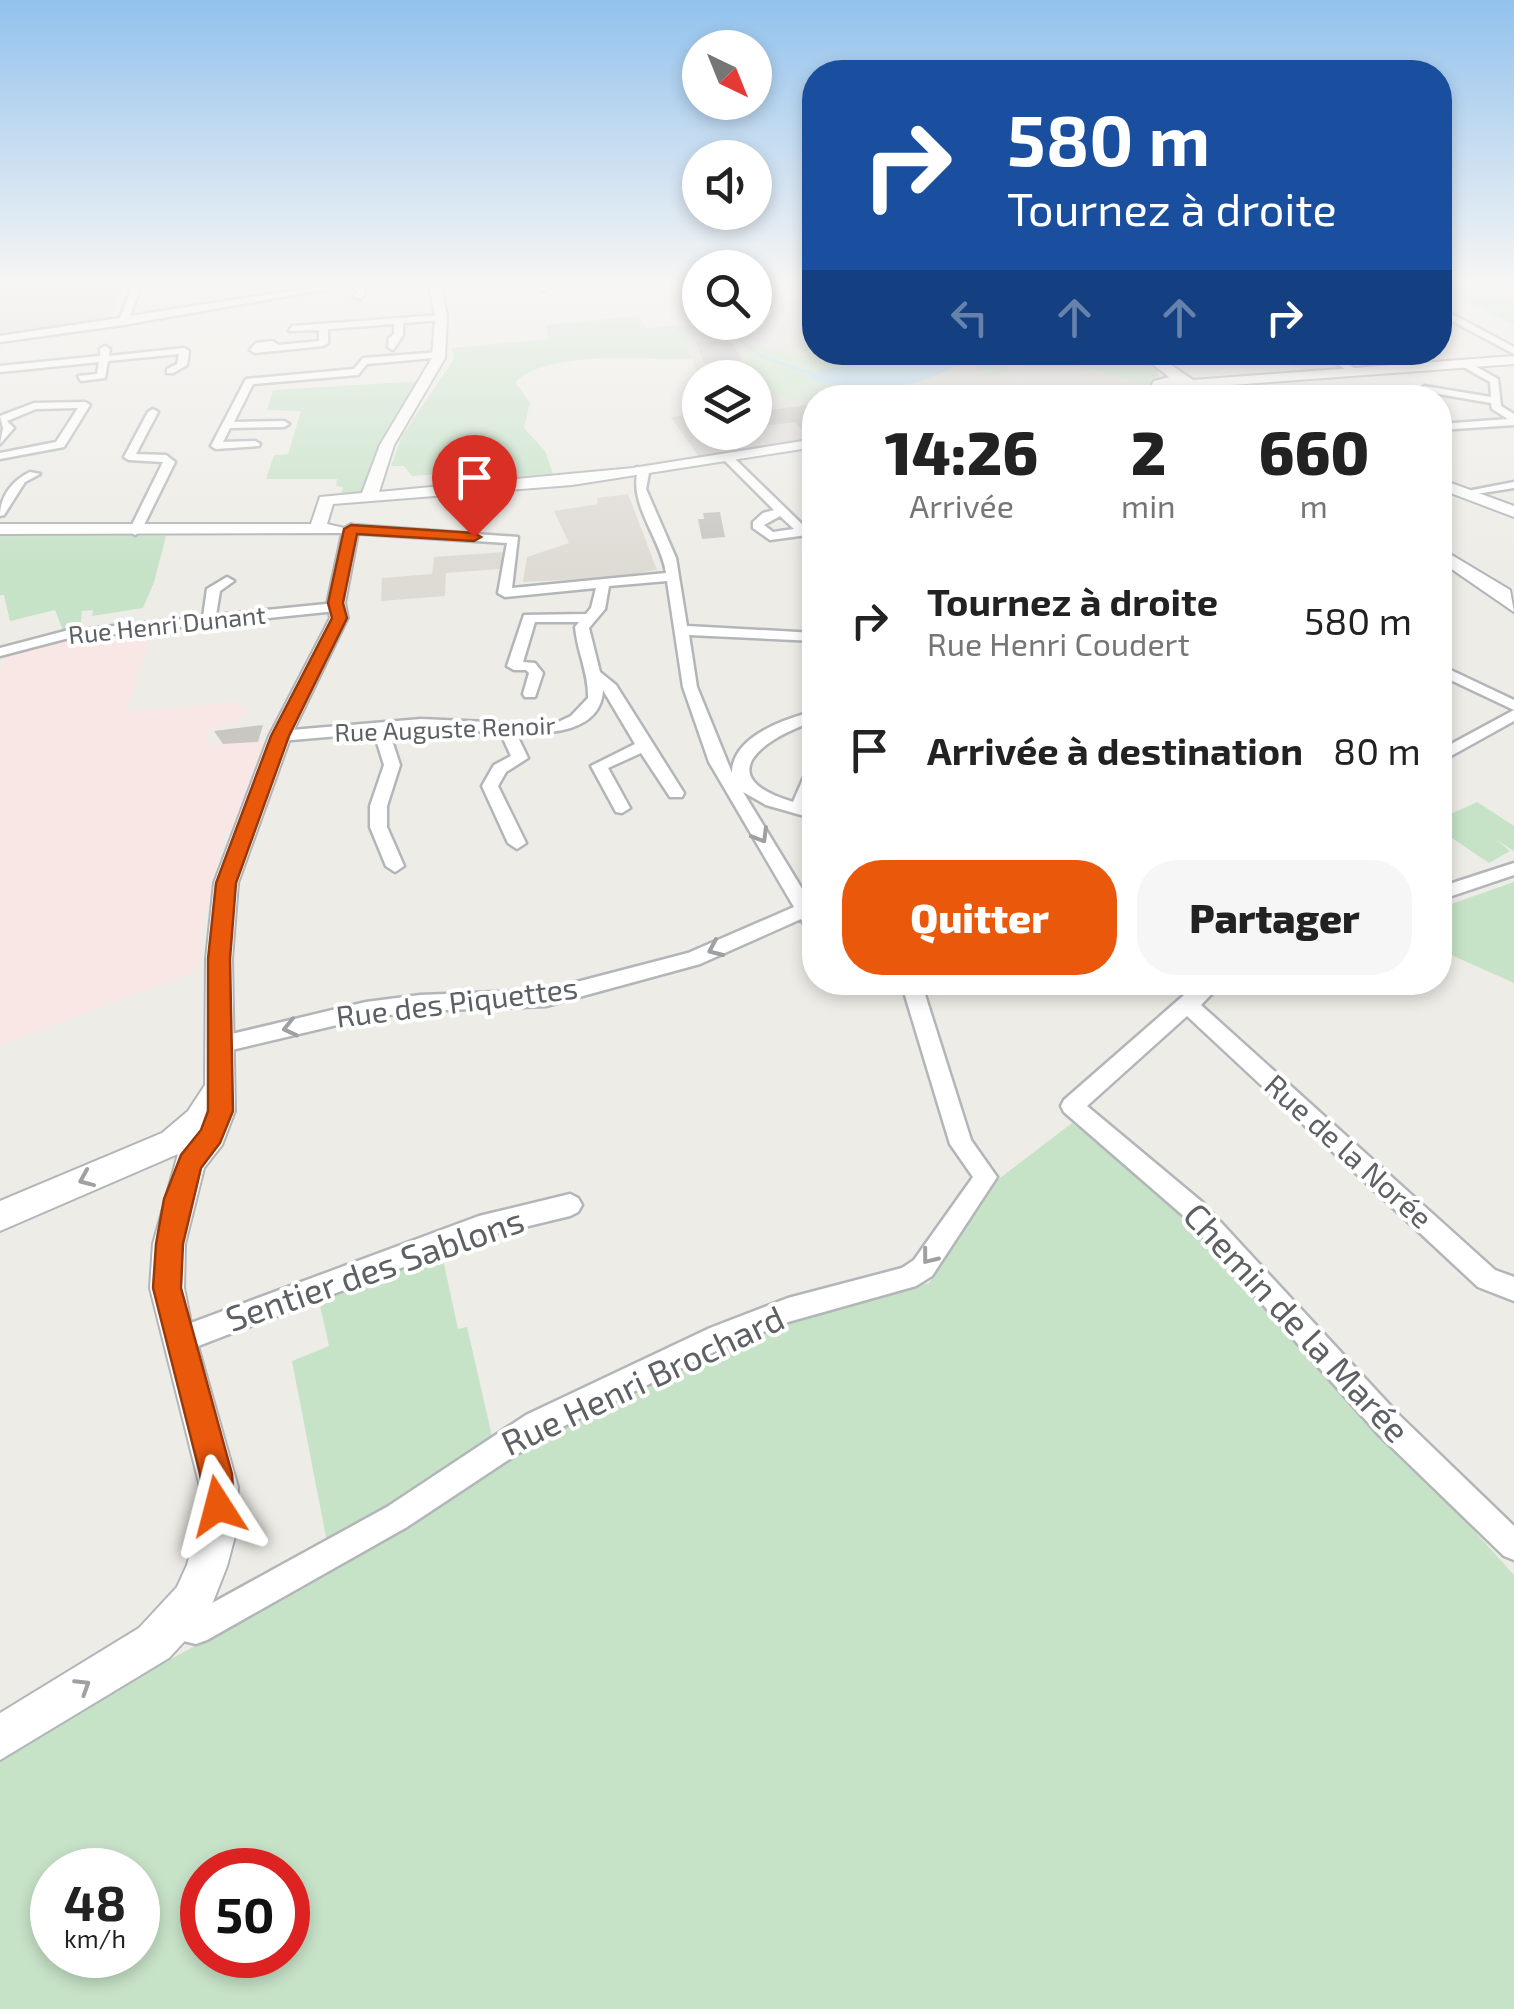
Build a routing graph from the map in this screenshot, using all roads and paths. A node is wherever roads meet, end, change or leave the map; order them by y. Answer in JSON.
{"nodes":[{"id":1,"x":29,"y":379,"type":"edge"},
{"id":2,"x":276,"y":379,"type":"edge"},
{"id":3,"x":432,"y":379,"type":"edge"},
{"id":4,"x":1274,"y":379,"type":"edge"},
{"id":5,"x":1490,"y":379,"type":"edge"},
{"id":6,"x":32,"y":381,"type":"dead end"},
{"id":7,"x":1212,"y":385,"type":"edge"},
{"id":8,"x":98,"y":389,"type":"dead end"},
{"id":9,"x":1452,"y":396,"type":"edge"},
{"id":10,"x":84,"y":403,"type":"junction"},
{"id":11,"x":1498,"y":405,"type":"junction"},
{"id":12,"x":7,"y":406,"type":"dead end"},
{"id":13,"x":1514,"y":408,"type":"edge"},
{"id":14,"x":23,"y":409,"type":"junction"},
{"id":15,"x":153,"y":412,"type":"dead end"},
{"id":16,"x":0,"y":420,"type":"edge"},
{"id":17,"x":1514,"y":421,"type":"edge"},
{"id":18,"x":284,"y":424,"type":"dead end"},
{"id":19,"x":224,"y":425,"type":"junction"},
{"id":20,"x":1452,"y":426,"type":"edge"},
{"id":21,"x":0,"y":441,"type":"edge"},
{"id":22,"x":255,"y":444,"type":"dead end"},
{"id":23,"x":60,"y":445,"type":"junction"},
{"id":24,"x":802,"y":445,"type":"edge"},
{"id":25,"x":25,"y":453,"type":"junction"},
{"id":26,"x":0,"y":456,"type":"edge"},
{"id":27,"x":728,"y":459,"type":"junction"},
{"id":28,"x":58,"y":462,"type":"dead end"},
{"id":29,"x":18,"y":465,"type":"dead end"},
{"id":30,"x":34,"y":474,"type":"dead end"},
{"id":31,"x":634,"y":476,"type":"junction"},
{"id":32,"x":1514,"y":485,"type":"edge"},
{"id":33,"x":1452,"y":489,"type":"edge"},
{"id":34,"x":1463,"y":493,"type":"junction"},
{"id":35,"x":389,"y":497,"type":"junction"},
{"id":36,"x":368,"y":498,"type":"junction"},
{"id":37,"x":0,"y":512,"type":"edge"},
{"id":38,"x":782,"y":512,"type":"dead end"},
{"id":39,"x":1514,"y":512,"type":"edge"},
{"id":40,"x":353,"y":521,"type":"junction"},
{"id":41,"x":318,"y":527,"type":"junction"},
{"id":42,"x":0,"y":528,"type":"edge"},
{"id":43,"x":136,"y":530,"type":"junction"},
{"id":44,"x":1452,"y":558,"type":"edge"},
{"id":45,"x":1452,"y":558,"type":"edge"},
{"id":46,"x":674,"y":576,"type":"junction"},
{"id":47,"x":227,"y":581,"type":"dead end"},
{"id":48,"x":603,"y":584,"type":"junction"},
{"id":49,"x":1514,"y":597,"type":"edge"},
{"id":50,"x":1514,"y":606,"type":"edge"},
{"id":51,"x":336,"y":607,"type":"junction"},
{"id":52,"x":589,"y":618,"type":"junction"},
{"id":53,"x":209,"y":619,"type":"junction"},
{"id":54,"x":682,"y":630,"type":"junction"},
{"id":55,"x":792,"y":636,"type":"junction"},
{"id":56,"x":802,"y":636,"type":"edge"},
{"id":57,"x":802,"y":648,"type":"edge"},
{"id":58,"x":0,"y":652,"type":"edge"},
{"id":59,"x":1452,"y":675,"type":"edge"},
{"id":60,"x":597,"y":676,"type":"junction"},
{"id":61,"x":530,"y":694,"type":"dead end"},
{"id":62,"x":595,"y":700,"type":"junction"},
{"id":63,"x":614,"y":700,"type":"junction"},
{"id":64,"x":1514,"y":706,"type":"edge"},
{"id":65,"x":1514,"y":716,"type":"edge"},
{"id":66,"x":802,"y":721,"type":"edge"},
{"id":67,"x":380,"y":728,"type":"junction"},
{"id":68,"x":506,"y":729,"type":"junction"},
{"id":69,"x":280,"y":736,"type":"junction"},
{"id":70,"x":644,"y":746,"type":"junction"},
{"id":71,"x":1452,"y":750,"type":"edge"},
{"id":72,"x":676,"y":793,"type":"dead end"},
{"id":73,"x":622,"y":808,"type":"dead end"},
{"id":74,"x":802,"y":810,"type":"edge"},
{"id":75,"x":517,"y":843,"type":"dead end"},
{"id":76,"x":396,"y":866,"type":"dead end"},
{"id":77,"x":1514,"y":869,"type":"edge"},
{"id":78,"x":1452,"y":890,"type":"edge"},
{"id":79,"x":802,"y":901,"type":"edge"},
{"id":80,"x":802,"y":919,"type":"edge"},
{"id":81,"x":915,"y":995,"type":"edge"},
{"id":82,"x":1200,"y":995,"type":"edge"},
{"id":83,"x":1189,"y":1006,"type":"junction"},
{"id":84,"x":219,"y":1046,"type":"junction"},
{"id":85,"x":187,"y":1147,"type":"junction"},
{"id":86,"x":570,"y":1206,"type":"dead end"},
{"id":87,"x":0,"y":1216,"type":"edge"},
{"id":88,"x":1514,"y":1289,"type":"edge"},
{"id":89,"x":180,"y":1340,"type":"junction"},
{"id":90,"x":1514,"y":1546,"type":"edge"},
{"id":91,"x":174,"y":1625,"type":"junction"},
{"id":92,"x":0,"y":1738,"type":"edge"}],
"edges":[{"from":1,"to":6,"type":"street"},
{"from":2,"to":19,"type":"street"},
{"from":3,"to":36,"type":"main road"},
{"from":4,"to":7,"type":"main road"},
{"from":5,"to":11,"type":"street"},
{"from":8,"to":10,"type":"street"},
{"from":9,"to":11,"type":"street"},
{"from":10,"to":14,"type":"street"},
{"from":10,"to":23,"type":"street"},
{"from":11,"to":13,"type":"street"},
{"from":11,"to":17,"type":"street"},
{"from":12,"to":14,"type":"street"},
{"from":14,"to":16,"type":"street"},
{"from":15,"to":43,"type":"street"},
{"from":16,"to":21,"type":"street"},
{"from":17,"to":20,"type":"street"},
{"from":18,"to":19,"type":"street"},
{"from":19,"to":22,"type":"street"},
{"from":23,"to":25,"type":"street"},
{"from":23,"to":28,"type":"street"},
{"from":24,"to":27,"type":"main road"},
{"from":25,"to":26,"type":"street"},
{"from":25,"to":29,"type":"street"},
{"from":27,"to":31,"type":"main road"},
{"from":27,"to":38,"type":"street"},
{"from":30,"to":37,"type":"street"},
{"from":31,"to":35,"type":"main road"},
{"from":31,"to":46,"type":"street"},
{"from":32,"to":34,"type":"street"},
{"from":33,"to":34,"type":"main road"},
{"from":34,"to":39,"type":"main road"},
{"from":35,"to":36,"type":"main road"},
{"from":35,"to":40,"type":"main road"},
{"from":36,"to":40,"type":"main road"},
{"from":36,"to":41,"type":"main road"},
{"from":40,"to":41,"type":"main road"},
{"from":40,"to":48,"type":"street"},
{"from":40,"to":51,"type":"main road"},
{"from":41,"to":43,"type":"main road"},
{"from":42,"to":43,"type":"main road"},
{"from":44,"to":49,"type":"main road"},
{"from":45,"to":50,"type":"main road"},
{"from":46,"to":48,"type":"street"},
{"from":46,"to":54,"type":"street"},
{"from":47,"to":53,"type":"street"},
{"from":48,"to":52,"type":"street","name":"Rue Auguste Renoir"},
{"from":51,"to":53,"type":"street","name":"Rue Henri Dunant"},
{"from":51,"to":69,"type":"main road"},
{"from":52,"to":60,"type":"street","name":"Rue Auguste Renoir"},
{"from":52,"to":61,"type":"street"},
{"from":53,"to":58,"type":"street","name":"Rue Henri Dunant"},
{"from":54,"to":55,"type":"street"},
{"from":54,"to":79,"type":"street","one_way":true},
{"from":55,"to":56,"type":"street"},
{"from":55,"to":57,"type":"street"},
{"from":59,"to":64,"type":"street"},
{"from":60,"to":62,"type":"street","name":"Rue Auguste Renoir"},
{"from":60,"to":63,"type":"street"},
{"from":62,"to":63,"type":"street"},
{"from":62,"to":68,"type":"street","name":"Rue Auguste Renoir"},
{"from":63,"to":70,"type":"street"},
{"from":65,"to":71,"type":"street"},
{"from":66,"to":74,"type":"street"},
{"from":67,"to":68,"type":"street","name":"Rue Auguste Renoir"},
{"from":67,"to":69,"type":"street","name":"Rue Auguste Renoir"},
{"from":67,"to":76,"type":"street"},
{"from":68,"to":75,"type":"street"},
{"from":69,"to":84,"type":"main road"},
{"from":70,"to":72,"type":"street"},
{"from":70,"to":73,"type":"street"},
{"from":77,"to":78,"type":"street"},
{"from":80,"to":84,"type":"street","name":"Rue des Piquettes","one_way":true},
{"from":81,"to":91,"type":"street","name":"Rue Henri Brochard","one_way":true},
{"from":82,"to":83,"type":"street"},
{"from":83,"to":88,"type":"street","name":"Rue de la Norée"},
{"from":83,"to":90,"type":"street","name":"Chemin de la Marée"},
{"from":84,"to":85,"type":"main road"},
{"from":85,"to":87,"type":"main road","one_way":true},
{"from":85,"to":89,"type":"main road"},
{"from":86,"to":89,"type":"street","name":"Sentier des Sablons"},
{"from":89,"to":91,"type":"main road"},
{"from":92,"to":91,"type":"main road","one_way":true}]}
